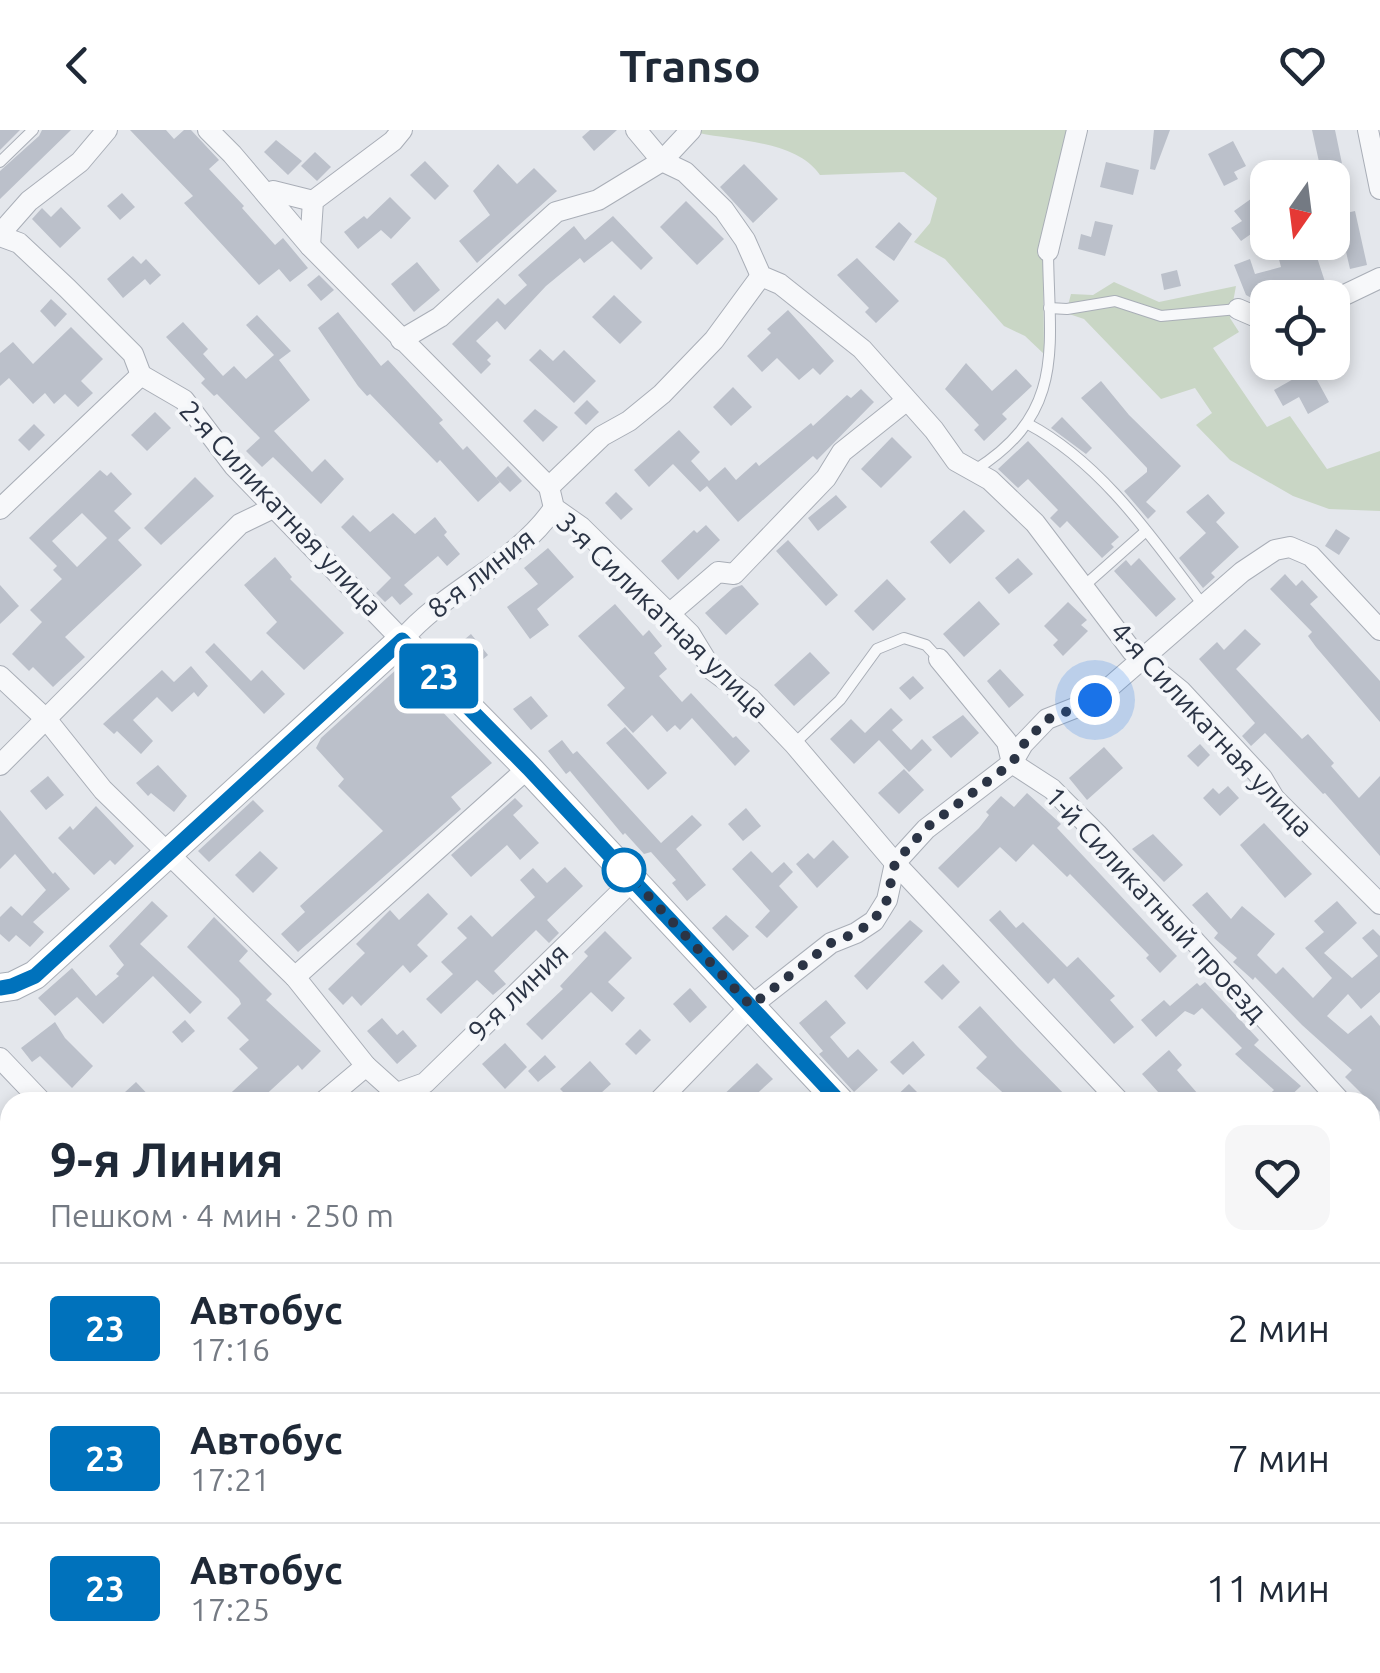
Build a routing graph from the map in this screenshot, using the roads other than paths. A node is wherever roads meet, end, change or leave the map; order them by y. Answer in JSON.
{"nodes":[{"id":1,"x":32,"y":130,"type":"edge"},
{"id":2,"x":106,"y":130,"type":"edge"},
{"id":3,"x":208,"y":130,"type":"edge"},
{"id":4,"x":402,"y":130,"type":"edge"},
{"id":5,"x":636,"y":130,"type":"edge"},
{"id":6,"x":691,"y":130,"type":"edge"},
{"id":7,"x":1076,"y":130,"type":"edge"},
{"id":8,"x":1368,"y":130,"type":"edge"},
{"id":9,"x":662,"y":161,"type":"junction"},
{"id":10,"x":0,"y":162,"type":"edge"},
{"id":11,"x":1380,"y":188,"type":"edge"},
{"id":12,"x":267,"y":195,"type":"junction"},
{"id":13,"x":313,"y":201,"type":"junction"},
{"id":14,"x":0,"y":235,"type":"edge"},
{"id":15,"x":310,"y":246,"type":"junction"},
{"id":16,"x":1048,"y":250,"type":"joint"},
{"id":17,"x":761,"y":276,"type":"junction"},
{"id":18,"x":1380,"y":278,"type":"edge"},
{"id":19,"x":1350,"y":292,"type":"edge"},
{"id":20,"x":1048,"y":308,"type":"junction"},
{"id":21,"x":1238,"y":310,"type":"joint"},
{"id":22,"x":1250,"y":315,"type":"edge"},
{"id":23,"x":400,"y":340,"type":"junction"},
{"id":24,"x":141,"y":374,"type":"junction"},
{"id":25,"x":906,"y":401,"type":"junction"},
{"id":26,"x":1028,"y":424,"type":"junction"},
{"id":27,"x":974,"y":470,"type":"junction"},
{"id":28,"x":549,"y":487,"type":"junction"},
{"id":29,"x":273,"y":508,"type":"junction"},
{"id":30,"x":554,"y":508,"type":"junction"},
{"id":31,"x":0,"y":510,"type":"edge"},
{"id":32,"x":1146,"y":531,"type":"junction"},
{"id":33,"x":1084,"y":586,"type":"junction"},
{"id":34,"x":1203,"y":604,"type":"junction"},
{"id":35,"x":669,"y":614,"type":"junction"},
{"id":36,"x":1380,"y":630,"type":"edge"},
{"id":37,"x":402,"y":640,"type":"junction"},
{"id":38,"x":939,"y":659,"type":"joint"},
{"id":39,"x":1142,"y":661,"type":"junction"},
{"id":40,"x":0,"y":676,"type":"edge"},
{"id":41,"x":46,"y":720,"type":"junction"},
{"id":42,"x":794,"y":744,"type":"junction"},
{"id":43,"x":1012,"y":763,"type":"junction"},
{"id":44,"x":0,"y":765,"type":"edge"},
{"id":45,"x":528,"y":768,"type":"junction"},
{"id":46,"x":169,"y":855,"type":"junction"},
{"id":47,"x":895,"y":863,"type":"junction"},
{"id":48,"x":632,"y":880,"type":"junction"},
{"id":49,"x":930,"y":898,"type":"junction"},
{"id":50,"x":887,"y":900,"type":"junction"},
{"id":51,"x":1380,"y":904,"type":"edge"},
{"id":52,"x":294,"y":978,"type":"junction"},
{"id":53,"x":0,"y":988,"type":"edge"},
{"id":54,"x":751,"y":1006,"type":"junction"},
{"id":55,"x":0,"y":1058,"type":"edge"},
{"id":56,"x":366,"y":1066,"type":"junction"},
{"id":57,"x":32,"y":1092,"type":"edge"},
{"id":58,"x":335,"y":1092,"type":"edge"},
{"id":59,"x":395,"y":1092,"type":"edge"},
{"id":60,"x":411,"y":1092,"type":"edge"},
{"id":61,"x":668,"y":1092,"type":"edge"},
{"id":62,"x":831,"y":1092,"type":"edge"},
{"id":63,"x":1111,"y":1092,"type":"edge"},
{"id":64,"x":1332,"y":1092,"type":"edge"}],
"edges":[{"from":1,"to":10,"type":"lane"},
{"from":2,"to":14,"type":"street"},
{"from":3,"to":12,"type":"street","name":"3-я Силикатная улица"},
{"from":4,"to":13,"type":"street"},
{"from":5,"to":9,"type":"street"},
{"from":6,"to":9,"type":"street"},
{"from":7,"to":16,"type":"street"},
{"from":8,"to":11,"type":"street"},
{"from":9,"to":17,"type":"street"},
{"from":9,"to":23,"type":"street"},
{"from":12,"to":13,"type":"street"},
{"from":12,"to":15,"type":"street","name":"3-я Силикатная улица"},
{"from":13,"to":15,"type":"street"},
{"from":14,"to":24,"type":"street","name":"2-я Силикатная улица"},
{"from":15,"to":23,"type":"street","name":"3-я Силикатная улица"},
{"from":16,"to":20,"type":"lane"},
{"from":17,"to":25,"type":"street","name":"4-я Силикатная улица"},
{"from":17,"to":28,"type":"street"},
{"from":18,"to":19,"type":"street"},
{"from":20,"to":21,"type":"lane"},
{"from":20,"to":26,"type":"lane"},
{"from":21,"to":22,"type":"street"},
{"from":23,"to":28,"type":"street","name":"3-я Силикатная улица"},
{"from":24,"to":29,"type":"street","name":"2-я Силикатная улица"},
{"from":24,"to":31,"type":"street"},
{"from":25,"to":27,"type":"street","name":"4-я Силикатная улица"},
{"from":25,"to":35,"type":"street"},
{"from":26,"to":27,"type":"lane"},
{"from":26,"to":32,"type":"lane"},
{"from":27,"to":33,"type":"street","name":"4-я Силикатная улица"},
{"from":28,"to":30,"type":"street","name":"3-я Силикатная улица"},
{"from":29,"to":37,"type":"street","name":"2-я Силикатная улица"},
{"from":29,"to":41,"type":"street"},
{"from":30,"to":35,"type":"street","name":"3-я Силикатная улица"},
{"from":30,"to":37,"type":"street","name":"8-я линия"},
{"from":32,"to":33,"type":"lane"},
{"from":32,"to":34,"type":"lane"},
{"from":33,"to":39,"type":"street","name":"4-я Силикатная улица"},
{"from":34,"to":36,"type":"street"},
{"from":34,"to":39,"type":"street"},
{"from":35,"to":42,"type":"street","name":"3-я Силикатная улица"},
{"from":37,"to":45,"type":"street","name":"2-я Силикатная улица"},
{"from":37,"to":46,"type":"street","name":"8-я линия"},
{"from":38,"to":42,"type":"lane"},
{"from":38,"to":43,"type":"street","name":"1-й Силикатный проезд"},
{"from":39,"to":43,"type":"street"},
{"from":39,"to":51,"type":"street","name":"4-я Силикатная улица"},
{"from":40,"to":41,"type":"street"},
{"from":41,"to":44,"type":"street"},
{"from":41,"to":46,"type":"street"},
{"from":42,"to":47,"type":"street","name":"3-я Силикатная улица"},
{"from":43,"to":47,"type":"street"},
{"from":43,"to":64,"type":"street","name":"1-й Силикатный проезд"},
{"from":45,"to":48,"type":"street","name":"2-я Силикатная улица"},
{"from":45,"to":52,"type":"street"},
{"from":46,"to":52,"type":"street"},
{"from":46,"to":53,"type":"street","name":"8-я линия"},
{"from":47,"to":49,"type":"street","name":"3-я Силикатная улица"},
{"from":47,"to":50,"type":"street"},
{"from":48,"to":54,"type":"street","name":"2-я Силикатная улица"},
{"from":48,"to":60,"type":"street","name":"9-я линия"},
{"from":49,"to":50,"type":"street"},
{"from":49,"to":63,"type":"street","name":"3-я Силикатная улица"},
{"from":50,"to":54,"type":"street"},
{"from":52,"to":56,"type":"street"},
{"from":54,"to":61,"type":"street"},
{"from":54,"to":62,"type":"street","name":"2-я Силикатная улица"},
{"from":55,"to":57,"type":"street"},
{"from":56,"to":58,"type":"street"},
{"from":56,"to":59,"type":"street"}]}
